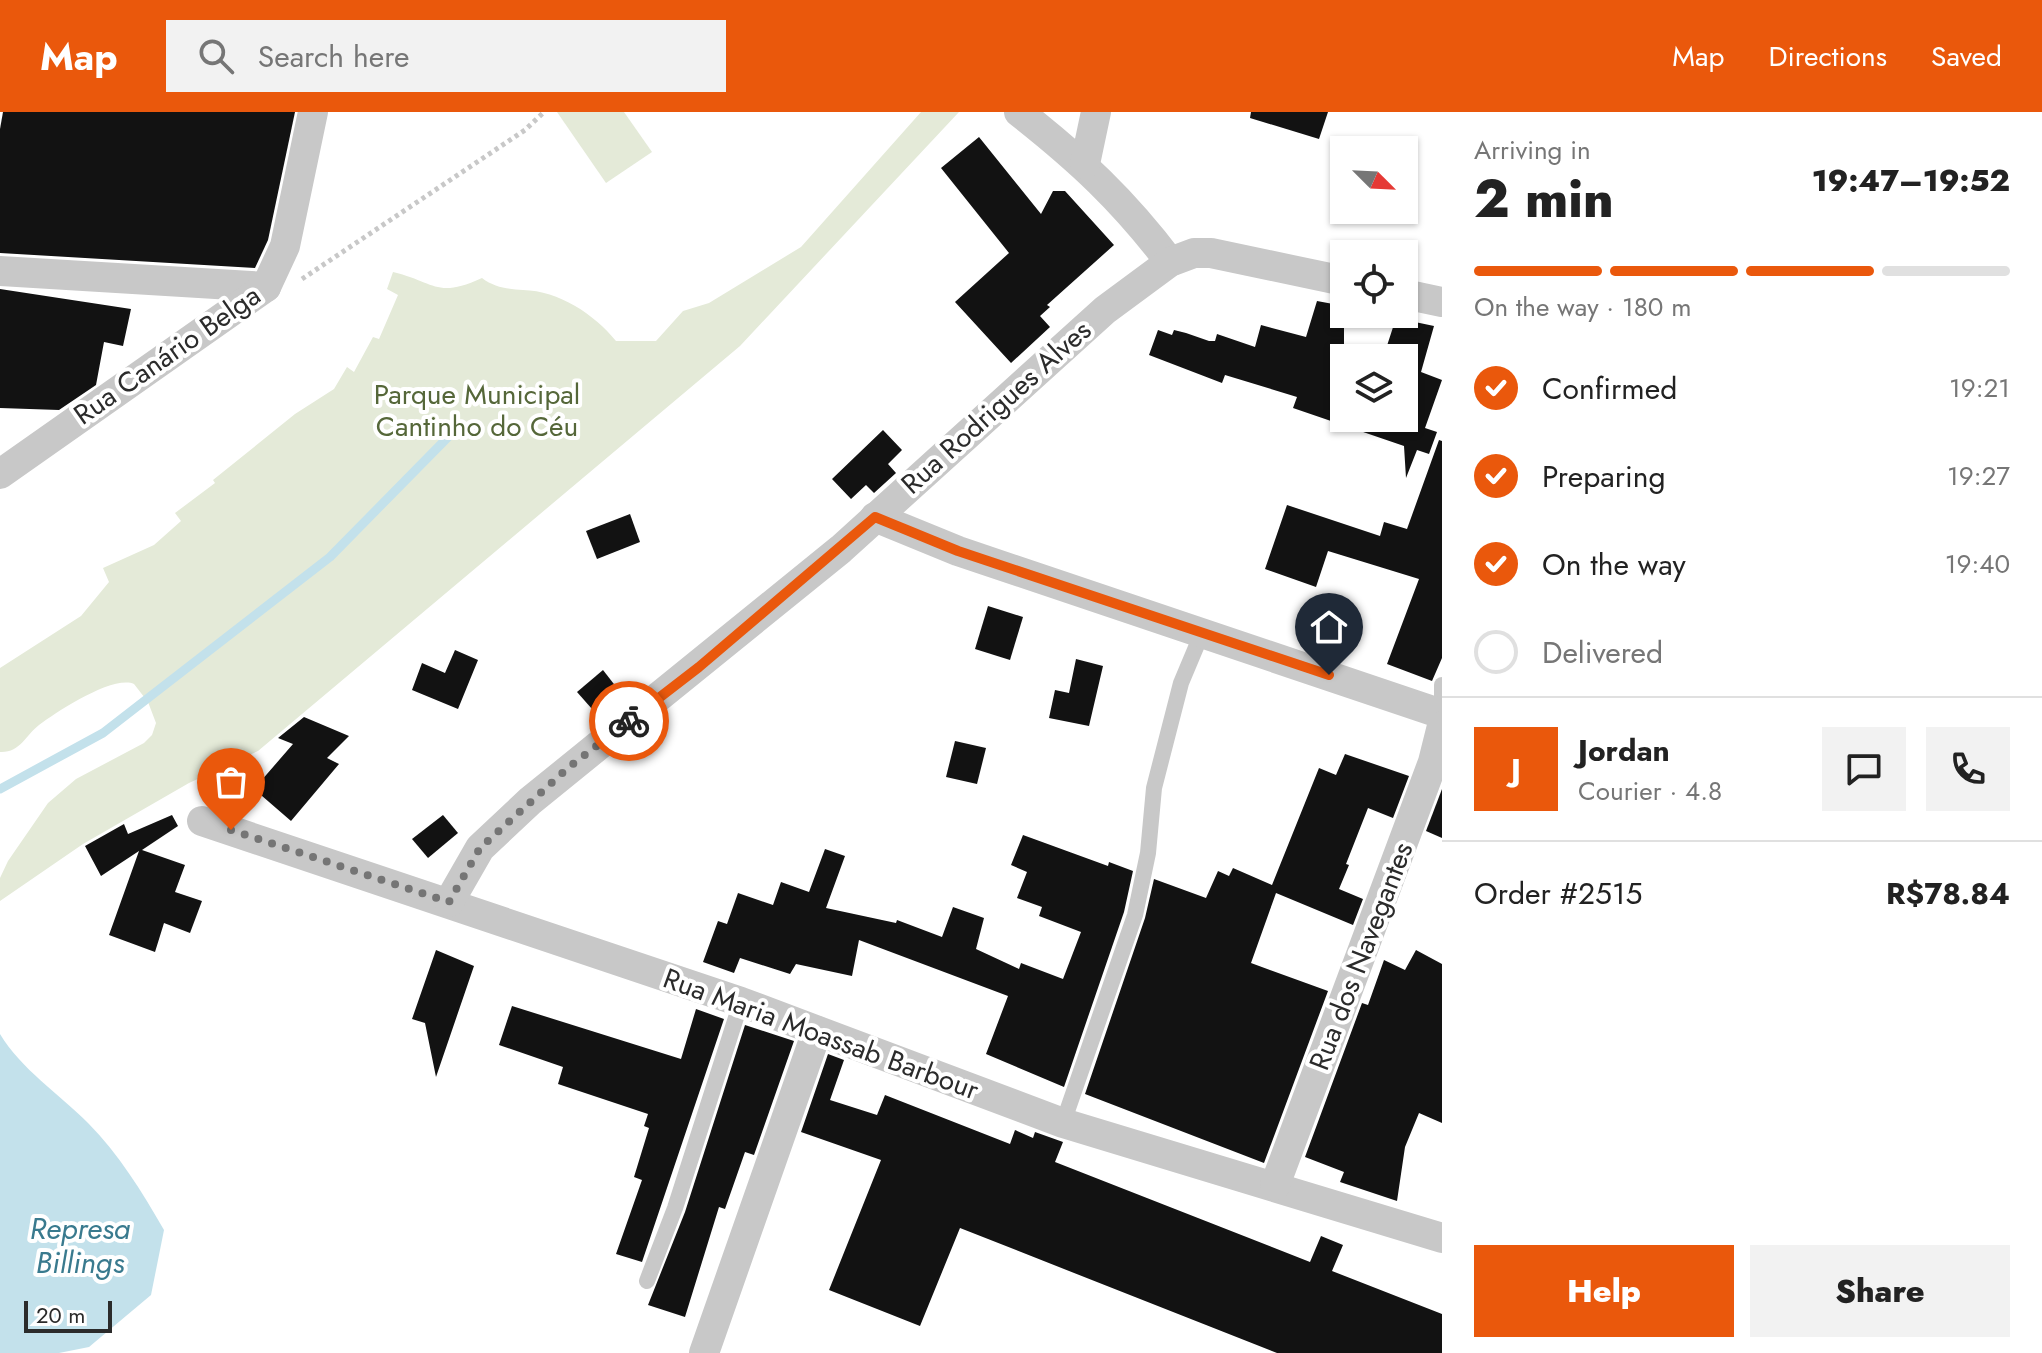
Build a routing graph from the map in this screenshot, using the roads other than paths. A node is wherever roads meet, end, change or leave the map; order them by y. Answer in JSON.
{"nodes":[{"id":1,"x":313,"y":112,"type":"edge"},
{"id":2,"x":1019,"y":112,"type":"edge"},
{"id":3,"x":1096,"y":112,"type":"edge"},
{"id":4,"x":1085,"y":164,"type":"junction"},
{"id":5,"x":1170,"y":262,"type":"junction"},
{"id":6,"x":0,"y":271,"type":"edge"},
{"id":7,"x":1330,"y":278,"type":"edge"},
{"id":8,"x":266,"y":287,"type":"junction"},
{"id":9,"x":1418,"y":297,"type":"edge"},
{"id":10,"x":1442,"y":302,"type":"edge"},
{"id":11,"x":0,"y":474,"type":"edge"},
{"id":12,"x":875,"y":517,"type":"junction"},
{"id":13,"x":1202,"y":633,"type":"junction"},
{"id":14,"x":1442,"y":685,"type":"edge"},
{"id":15,"x":1442,"y":707,"type":"edge"},
{"id":16,"x":1442,"y":714,"type":"edge"},
{"id":17,"x":1442,"y":726,"type":"edge"},
{"id":18,"x":202,"y":821,"type":"dead end"},
{"id":19,"x":449,"y":902,"type":"junction"},
{"id":20,"x":741,"y":1002,"type":"junction"},
{"id":21,"x":817,"y":1031,"type":"junction"},
{"id":22,"x":1063,"y":1123,"type":"junction"},
{"id":23,"x":1275,"y":1185,"type":"junction"},
{"id":24,"x":1442,"y":1238,"type":"edge"},
{"id":25,"x":647,"y":1281,"type":"dead end"},
{"id":26,"x":704,"y":1353,"type":"edge"}],
"edges":[{"from":1,"to":8,"type":"street","name":"Rua Canário Belga"},
{"from":2,"to":4,"type":"street"},
{"from":3,"to":4,"type":"street"},
{"from":4,"to":5,"type":"street"},
{"from":5,"to":7,"type":"street","name":"Rua Rodrigues Alves"},
{"from":5,"to":12,"type":"street","name":"Rua Rodrigues Alves"},
{"from":6,"to":8,"type":"street"},
{"from":8,"to":11,"type":"street","name":"Rua Canário Belga"},
{"from":9,"to":10,"type":"street"},
{"from":12,"to":13,"type":"street"},
{"from":12,"to":19,"type":"street","name":"Rua Rodrigues Alves"},
{"from":13,"to":16,"type":"street"},
{"from":13,"to":22,"type":"lane"},
{"from":14,"to":15,"type":"lane"},
{"from":17,"to":23,"type":"street","name":"Rua dos Navegantes"},
{"from":18,"to":19,"type":"street","name":"Rua Maria Moassab Barbour"},
{"from":19,"to":20,"type":"street","name":"Rua Maria Moassab Barbour"},
{"from":20,"to":21,"type":"street","name":"Rua Maria Moassab Barbour"},
{"from":20,"to":25,"type":"lane"},
{"from":21,"to":22,"type":"street","name":"Rua Maria Moassab Barbour"},
{"from":21,"to":26,"type":"street"},
{"from":22,"to":23,"type":"street","name":"Rua Maria Moassab Barbour"},
{"from":23,"to":24,"type":"street","name":"Rua Maria Moassab Barbour"}]}
